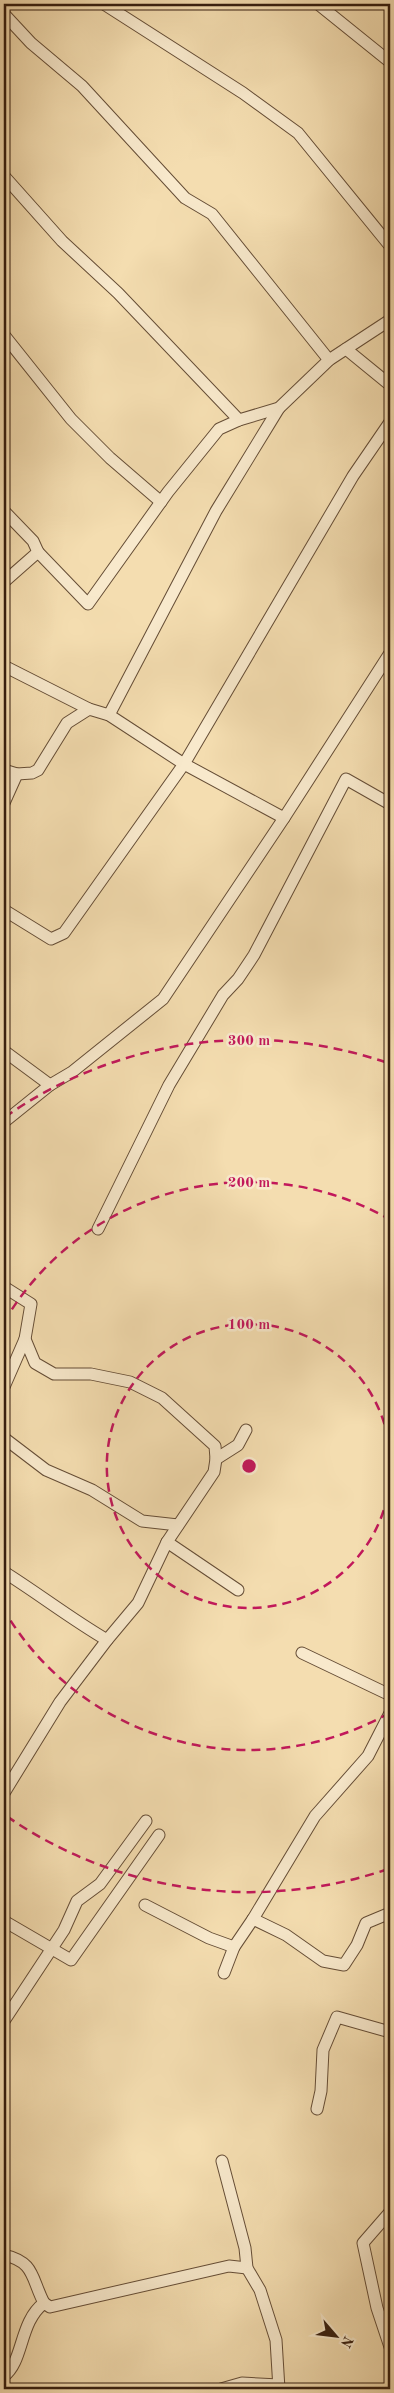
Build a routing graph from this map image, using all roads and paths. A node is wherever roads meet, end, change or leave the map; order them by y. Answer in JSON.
{"nodes":[{"id":1,"x":104,"y":4,"type":"edge"},
{"id":2,"x":318,"y":4,"type":"edge"},
{"id":3,"x":4,"y":14,"type":"edge"},
{"id":4,"x":390,"y":62,"type":"edge"},
{"id":5,"x":4,"y":176,"type":"edge"},
{"id":6,"x":390,"y":246,"type":"edge"},
{"id":7,"x":390,"y":320,"type":"edge"},
{"id":8,"x":4,"y":335,"type":"edge"},
{"id":9,"x":346,"y":349,"type":"junction"},
{"id":10,"x":329,"y":360,"type":"junction"},
{"id":11,"x":390,"y":385,"type":"edge"},
{"id":12,"x":279,"y":408,"type":"junction"},
{"id":13,"x":239,"y":420,"type":"junction"},
{"id":14,"x":390,"y":422,"type":"edge"},
{"id":15,"x":161,"y":502,"type":"junction"},
{"id":16,"x":4,"y":512,"type":"edge"},
{"id":17,"x":38,"y":552,"type":"junction"},
{"id":18,"x":4,"y":582,"type":"edge"},
{"id":19,"x":390,"y":653,"type":"edge"},
{"id":20,"x":4,"y":666,"type":"edge"},
{"id":21,"x":89,"y":708,"type":"junction"},
{"id":22,"x":109,"y":715,"type":"junction"},
{"id":23,"x":184,"y":764,"type":"junction"},
{"id":24,"x":4,"y":770,"type":"edge"},
{"id":25,"x":17,"y":774,"type":"junction"},
{"id":26,"x":389,"y":801,"type":"edge"},
{"id":27,"x":4,"y":803,"type":"edge"},
{"id":28,"x":284,"y":818,"type":"junction"},
{"id":29,"x":4,"y":910,"type":"edge"},
{"id":30,"x":4,"y":1051,"type":"edge"},
{"id":31,"x":50,"y":1085,"type":"junction"},
{"id":32,"x":4,"y":1122,"type":"edge"},
{"id":33,"x":98,"y":1229,"type":"dead end"},
{"id":34,"x":4,"y":1287,"type":"edge"},
{"id":35,"x":25,"y":1339,"type":"junction"},
{"id":36,"x":4,"y":1387,"type":"edge"},
{"id":37,"x":246,"y":1430,"type":"dead end"},
{"id":38,"x":4,"y":1438,"type":"edge"},
{"id":39,"x":216,"y":1459,"type":"junction"},
{"id":40,"x":178,"y":1525,"type":"junction"},
{"id":41,"x":167,"y":1542,"type":"junction"},
{"id":42,"x":4,"y":1572,"type":"edge"},
{"id":43,"x":238,"y":1590,"type":"dead end"},
{"id":44,"x":106,"y":1640,"type":"junction"},
{"id":45,"x":302,"y":1653,"type":"dead end"},
{"id":46,"x":390,"y":1695,"type":"edge"},
{"id":47,"x":390,"y":1713,"type":"edge"},
{"id":48,"x":4,"y":1793,"type":"edge"},
{"id":49,"x":146,"y":1821,"type":"dead end"},
{"id":50,"x":159,"y":1835,"type":"dead end"},
{"id":51,"x":145,"y":1905,"type":"dead end"},
{"id":52,"x":390,"y":1913,"type":"edge"},
{"id":53,"x":253,"y":1919,"type":"junction"},
{"id":54,"x":4,"y":1921,"type":"edge"},
{"id":55,"x":234,"y":1947,"type":"junction"},
{"id":56,"x":51,"y":1950,"type":"junction"},
{"id":57,"x":224,"y":1973,"type":"dead end"},
{"id":58,"x":4,"y":2022,"type":"edge"},
{"id":59,"x":390,"y":2032,"type":"edge"},
{"id":60,"x":317,"y":2109,"type":"dead end"},
{"id":61,"x":222,"y":2161,"type":"dead end"},
{"id":62,"x":390,"y":2212,"type":"edge"},
{"id":63,"x":4,"y":2255,"type":"edge"},
{"id":64,"x":247,"y":2268,"type":"junction"},
{"id":65,"x":44,"y":2303,"type":"junction"},
{"id":66,"x":390,"y":2347,"type":"edge"},
{"id":67,"x":4,"y":2376,"type":"edge"},
{"id":68,"x":279,"y":2387,"type":"edge"},
{"id":69,"x":221,"y":2389,"type":"edge"}],
"edges":[{"from":1,"to":6,"type":"street"},
{"from":2,"to":4,"type":"street"},
{"from":3,"to":10,"type":"street"},
{"from":5,"to":13,"type":"street"},
{"from":7,"to":9,"type":"street"},
{"from":8,"to":15,"type":"street"},
{"from":9,"to":10,"type":"street"},
{"from":9,"to":11,"type":"street"},
{"from":10,"to":12,"type":"street"},
{"from":12,"to":13,"type":"street"},
{"from":12,"to":22,"type":"street"},
{"from":13,"to":15,"type":"street"},
{"from":14,"to":23,"type":"street"},
{"from":15,"to":17,"type":"street"},
{"from":16,"to":17,"type":"street"},
{"from":17,"to":18,"type":"street"},
{"from":19,"to":28,"type":"street"},
{"from":20,"to":21,"type":"street"},
{"from":21,"to":22,"type":"street"},
{"from":21,"to":25,"type":"street"},
{"from":22,"to":23,"type":"street"},
{"from":23,"to":28,"type":"street"},
{"from":23,"to":29,"type":"street"},
{"from":24,"to":25,"type":"street"},
{"from":25,"to":27,"type":"street"},
{"from":26,"to":33,"type":"street"},
{"from":28,"to":31,"type":"street"},
{"from":30,"to":31,"type":"street"},
{"from":31,"to":32,"type":"street"},
{"from":34,"to":35,"type":"street"},
{"from":35,"to":36,"type":"street"},
{"from":35,"to":39,"type":"street"},
{"from":37,"to":39,"type":"street"},
{"from":38,"to":40,"type":"street"},
{"from":39,"to":40,"type":"street"},
{"from":40,"to":41,"type":"street"},
{"from":41,"to":43,"type":"street"},
{"from":41,"to":44,"type":"street"},
{"from":42,"to":44,"type":"street"},
{"from":44,"to":48,"type":"street"},
{"from":45,"to":46,"type":"street"},
{"from":47,"to":53,"type":"street"},
{"from":49,"to":56,"type":"street"},
{"from":50,"to":56,"type":"street"},
{"from":51,"to":55,"type":"street"},
{"from":52,"to":53,"type":"street"},
{"from":53,"to":55,"type":"street"},
{"from":54,"to":56,"type":"street"},
{"from":55,"to":57,"type":"street"},
{"from":56,"to":58,"type":"street"},
{"from":59,"to":60,"type":"street"},
{"from":61,"to":64,"type":"street"},
{"from":62,"to":66,"type":"street"},
{"from":63,"to":65,"type":"street"},
{"from":64,"to":65,"type":"street"},
{"from":64,"to":68,"type":"street"},
{"from":65,"to":67,"type":"street"},
{"from":68,"to":69,"type":"street"}]}
